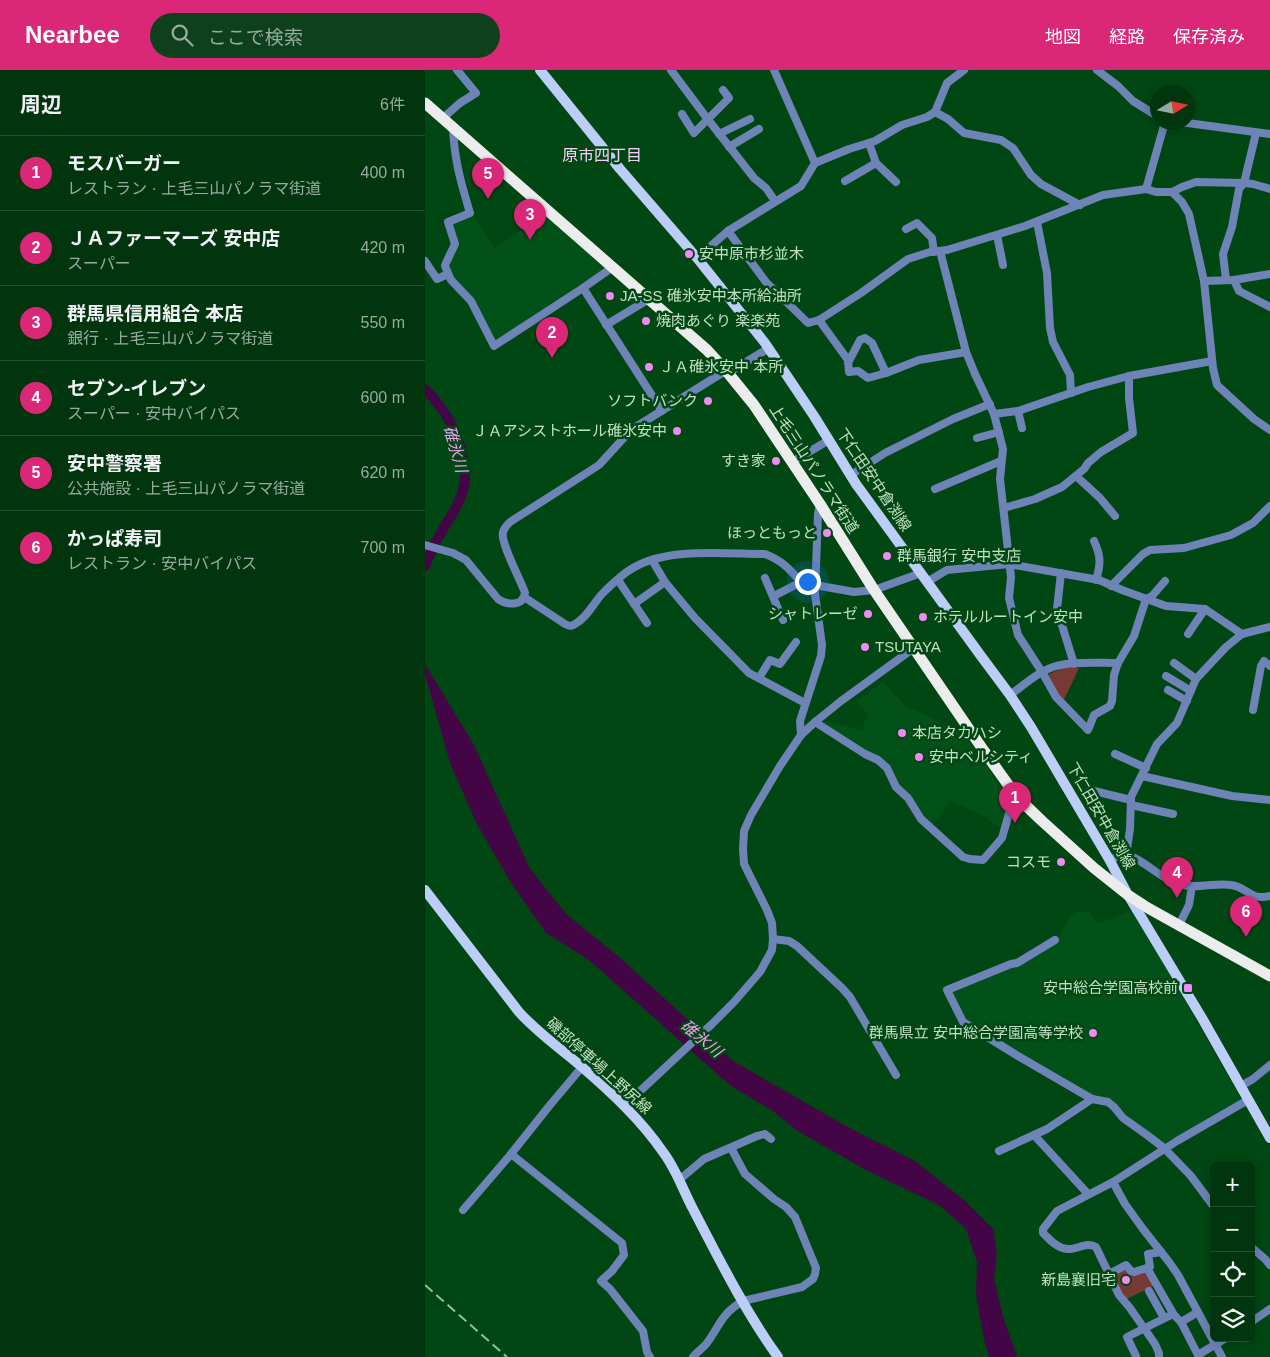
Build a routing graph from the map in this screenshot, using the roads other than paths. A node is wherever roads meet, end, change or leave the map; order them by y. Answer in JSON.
{"nodes":[{"id":1,"x":457,"y":70,"type":"edge"},
{"id":2,"x":540,"y":70,"type":"edge"},
{"id":3,"x":671,"y":70,"type":"edge"},
{"id":4,"x":773,"y":70,"type":"edge"},
{"id":5,"x":964,"y":70,"type":"edge"},
{"id":6,"x":1097,"y":70,"type":"edge"},
{"id":7,"x":954,"y":73,"type":"edge"},
{"id":8,"x":723,"y":90,"type":"dead end"},
{"id":9,"x":425,"y":103,"type":"edge"},
{"id":10,"x":935,"y":112,"type":"junction"},
{"id":11,"x":1150,"y":112,"type":"edge"},
{"id":12,"x":682,"y":114,"type":"dead end"},
{"id":13,"x":443,"y":118,"type":"junction"},
{"id":14,"x":750,"y":119,"type":"dead end"},
{"id":15,"x":708,"y":120,"type":"junction"},
{"id":16,"x":1195,"y":124,"type":"edge"},
{"id":17,"x":453,"y":127,"type":"junction"},
{"id":18,"x":759,"y":129,"type":"dead end"},
{"id":19,"x":1163,"y":130,"type":"edge"},
{"id":20,"x":1257,"y":133,"type":"junction"},
{"id":21,"x":719,"y":134,"type":"junction"},
{"id":22,"x":1270,"y":134,"type":"edge"},
{"id":23,"x":869,"y":143,"type":"junction"},
{"id":24,"x":729,"y":147,"type":"junction"},
{"id":25,"x":815,"y":162,"type":"junction"},
{"id":26,"x":876,"y":163,"type":"junction"},
{"id":27,"x":845,"y":181,"type":"dead end"},
{"id":28,"x":897,"y":182,"type":"dead end"},
{"id":29,"x":1244,"y":184,"type":"junction"},
{"id":30,"x":1270,"y":189,"type":"edge"},
{"id":31,"x":1146,"y":190,"type":"junction"},
{"id":32,"x":1172,"y":192,"type":"junction"},
{"id":33,"x":775,"y":201,"type":"junction"},
{"id":34,"x":1079,"y":205,"type":"junction"},
{"id":35,"x":1037,"y":222,"type":"junction"},
{"id":36,"x":906,"y":229,"type":"dead end"},
{"id":37,"x":728,"y":231,"type":"junction"},
{"id":38,"x":997,"y":235,"type":"junction"},
{"id":39,"x":937,"y":252,"type":"junction"},
{"id":40,"x":697,"y":258,"type":"junction"},
{"id":41,"x":425,"y":261,"type":"edge"},
{"id":42,"x":1003,"y":265,"type":"dead end"},
{"id":43,"x":613,"y":267,"type":"junction"},
{"id":44,"x":448,"y":274,"type":"junction"},
{"id":45,"x":1270,"y":274,"type":"edge"},
{"id":46,"x":1225,"y":280,"type":"junction"},
{"id":47,"x":1234,"y":280,"type":"junction"},
{"id":48,"x":1204,"y":281,"type":"junction"},
{"id":49,"x":583,"y":288,"type":"junction"},
{"id":50,"x":649,"y":299,"type":"junction"},
{"id":51,"x":1270,"y":306,"type":"edge"},
{"id":52,"x":819,"y":320,"type":"junction"},
{"id":53,"x":606,"y":326,"type":"junction"},
{"id":54,"x":769,"y":348,"type":"junction"},
{"id":55,"x":966,"y":352,"type":"junction"},
{"id":56,"x":1212,"y":361,"type":"junction"},
{"id":57,"x":848,"y":363,"type":"junction"},
{"id":58,"x":728,"y":373,"type":"junction"},
{"id":59,"x":886,"y":373,"type":"junction"},
{"id":60,"x":1129,"y":376,"type":"junction"},
{"id":61,"x":1071,"y":393,"type":"junction"},
{"id":62,"x":990,"y":404,"type":"junction"},
{"id":63,"x":662,"y":411,"type":"junction"},
{"id":64,"x":1019,"y":411,"type":"junction"},
{"id":65,"x":994,"y":414,"type":"junction"},
{"id":66,"x":1022,"y":428,"type":"dead end"},
{"id":67,"x":1270,"y":430,"type":"edge"},
{"id":68,"x":999,"y":432,"type":"junction"},
{"id":69,"x":977,"y":438,"type":"dead end"},
{"id":70,"x":829,"y":440,"type":"junction"},
{"id":71,"x":792,"y":462,"type":"junction"},
{"id":72,"x":1001,"y":462,"type":"junction"},
{"id":73,"x":851,"y":475,"type":"junction"},
{"id":74,"x":1076,"y":476,"type":"junction"},
{"id":75,"x":935,"y":489,"type":"dead end"},
{"id":76,"x":820,"y":504,"type":"junction"},
{"id":77,"x":1270,"y":506,"type":"edge"},
{"id":78,"x":1004,"y":508,"type":"junction"},
{"id":79,"x":1115,"y":516,"type":"dead end"},
{"id":80,"x":1094,"y":542,"type":"dead end"},
{"id":81,"x":425,"y":545,"type":"edge"},
{"id":82,"x":653,"y":560,"type":"junction"},
{"id":83,"x":1009,"y":564,"type":"junction"},
{"id":84,"x":1061,"y":574,"type":"junction"},
{"id":85,"x":924,"y":577,"type":"junction"},
{"id":86,"x":765,"y":578,"type":"dead end"},
{"id":87,"x":618,"y":580,"type":"junction"},
{"id":88,"x":1096,"y":580,"type":"junction"},
{"id":89,"x":1165,"y":581,"type":"dead end"},
{"id":90,"x":665,"y":582,"type":"junction"},
{"id":91,"x":801,"y":582,"type":"junction"},
{"id":92,"x":815,"y":585,"type":"junction"},
{"id":93,"x":1111,"y":586,"type":"junction"},
{"id":94,"x":874,"y":590,"type":"junction"},
{"id":95,"x":774,"y":596,"type":"junction"},
{"id":96,"x":524,"y":597,"type":"junction"},
{"id":97,"x":1146,"y":599,"type":"junction"},
{"id":98,"x":634,"y":604,"type":"junction"},
{"id":99,"x":1205,"y":609,"type":"junction"},
{"id":100,"x":783,"y":620,"type":"dead end"},
{"id":101,"x":647,"y":623,"type":"dead end"},
{"id":102,"x":1270,"y":627,"type":"edge"},
{"id":103,"x":1188,"y":634,"type":"dead end"},
{"id":104,"x":1242,"y":634,"type":"junction"},
{"id":105,"x":796,"y":642,"type":"dead end"},
{"id":106,"x":914,"y":648,"type":"junction"},
{"id":107,"x":1118,"y":663,"type":"junction"},
{"id":108,"x":1174,"y":663,"type":"dead end"},
{"id":109,"x":1074,"y":664,"type":"junction"},
{"id":110,"x":1270,"y":666,"type":"edge"},
{"id":111,"x":1043,"y":672,"type":"junction"},
{"id":112,"x":1166,"y":676,"type":"dead end"},
{"id":113,"x":759,"y":678,"type":"junction"},
{"id":114,"x":1197,"y":679,"type":"junction"},
{"id":115,"x":1168,"y":690,"type":"dead end"},
{"id":116,"x":1191,"y":691,"type":"junction"},
{"id":117,"x":1010,"y":695,"type":"junction"},
{"id":118,"x":1187,"y":701,"type":"junction"},
{"id":119,"x":805,"y":703,"type":"junction"},
{"id":120,"x":1253,"y":710,"type":"dead end"},
{"id":121,"x":815,"y":722,"type":"junction"},
{"id":122,"x":801,"y":736,"type":"junction"},
{"id":123,"x":1115,"y":754,"type":"dead end"},
{"id":124,"x":1146,"y":768,"type":"junction"},
{"id":125,"x":1142,"y":776,"type":"junction"},
{"id":126,"x":1090,"y":790,"type":"dead end"},
{"id":127,"x":1017,"y":797,"type":"junction"},
{"id":128,"x":1270,"y":800,"type":"edge"},
{"id":129,"x":1131,"y":802,"type":"junction"},
{"id":130,"x":1173,"y":814,"type":"dead end"},
{"id":131,"x":1126,"y":856,"type":"junction"},
{"id":132,"x":1109,"y":859,"type":"junction"},
{"id":133,"x":1192,"y":886,"type":"junction"},
{"id":134,"x":425,"y":890,"type":"edge"},
{"id":135,"x":1128,"y":895,"type":"junction"},
{"id":136,"x":1270,"y":896,"type":"edge"},
{"id":137,"x":1179,"y":925,"type":"junction"},
{"id":138,"x":773,"y":939,"type":"junction"},
{"id":139,"x":1055,"y":940,"type":"dead end"},
{"id":140,"x":1270,"y":976,"type":"edge"},
{"id":141,"x":1270,"y":1065,"type":"edge"},
{"id":142,"x":582,"y":1067,"type":"junction"},
{"id":143,"x":896,"y":1075,"type":"dead end"},
{"id":144,"x":1241,"y":1086,"type":"junction"},
{"id":145,"x":1093,"y":1099,"type":"junction"},
{"id":146,"x":1249,"y":1100,"type":"junction"},
{"id":147,"x":624,"y":1106,"type":"junction"},
{"id":148,"x":1034,"y":1135,"type":"junction"},
{"id":149,"x":1270,"y":1138,"type":"edge"},
{"id":150,"x":771,"y":1139,"type":"dead end"},
{"id":151,"x":731,"y":1148,"type":"junction"},
{"id":152,"x":1164,"y":1148,"type":"junction"},
{"id":153,"x":999,"y":1150,"type":"dead end"},
{"id":154,"x":511,"y":1154,"type":"junction"},
{"id":155,"x":679,"y":1180,"type":"junction"},
{"id":156,"x":1113,"y":1182,"type":"junction"},
{"id":157,"x":1089,"y":1194,"type":"junction"},
{"id":158,"x":1210,"y":1202,"type":"edge"},
{"id":159,"x":463,"y":1210,"type":"dead end"},
{"id":160,"x":1255,"y":1250,"type":"edge"},
{"id":161,"x":1161,"y":1252,"type":"junction"},
{"id":162,"x":1270,"y":1265,"type":"edge"},
{"id":163,"x":1147,"y":1268,"type":"junction"},
{"id":164,"x":1109,"y":1274,"type":"junction"},
{"id":165,"x":1149,"y":1291,"type":"dead end"},
{"id":166,"x":743,"y":1301,"type":"junction"},
{"id":167,"x":1270,"y":1309,"type":"edge"},
{"id":168,"x":1198,"y":1312,"type":"junction"},
{"id":169,"x":1174,"y":1315,"type":"junction"},
{"id":170,"x":1164,"y":1318,"type":"junction"},
{"id":171,"x":1255,"y":1319,"type":"edge"},
{"id":172,"x":1181,"y":1322,"type":"junction"},
{"id":173,"x":1144,"y":1328,"type":"junction"},
{"id":174,"x":1220,"y":1342,"type":"edge"},
{"id":175,"x":1216,"y":1345,"type":"junction"},
{"id":176,"x":1136,"y":1356,"type":"dead end"},
{"id":177,"x":1199,"y":1356,"type":"edge"},
{"id":178,"x":650,"y":1357,"type":"edge"},
{"id":179,"x":693,"y":1357,"type":"edge"},
{"id":180,"x":778,"y":1357,"type":"edge"},
{"id":181,"x":1159,"y":1357,"type":"edge"},
{"id":182,"x":1222,"y":1357,"type":"edge"}],
"edges":[{"from":1,"to":13,"type":"street"},
{"from":2,"to":40,"type":"main road","name":"下仁田安中倉渕線"},
{"from":3,"to":15,"type":"street"},
{"from":4,"to":25,"type":"street"},
{"from":5,"to":7,"type":"street"},
{"from":6,"to":11,"type":"street"},
{"from":7,"to":10,"type":"street"},
{"from":8,"to":15,"type":"street"},
{"from":9,"to":13,"type":"highway","name":"上毛三山パノラマ街道"},
{"from":10,"to":23,"type":"street"},
{"from":10,"to":34,"type":"street"},
{"from":12,"to":15,"type":"street"},
{"from":13,"to":17,"type":"highway","name":"上毛三山パノラマ街道"},
{"from":14,"to":21,"type":"street"},
{"from":15,"to":21,"type":"street"},
{"from":16,"to":20,"type":"street"},
{"from":17,"to":43,"type":"highway","name":"上毛三山パノラマ街道"},
{"from":17,"to":44,"type":"street"},
{"from":18,"to":24,"type":"street"},
{"from":19,"to":31,"type":"street"},
{"from":20,"to":22,"type":"street"},
{"from":20,"to":29,"type":"street"},
{"from":21,"to":24,"type":"street"},
{"from":23,"to":25,"type":"street"},
{"from":23,"to":26,"type":"street"},
{"from":24,"to":33,"type":"street"},
{"from":25,"to":33,"type":"street"},
{"from":26,"to":27,"type":"street"},
{"from":26,"to":28,"type":"street"},
{"from":29,"to":30,"type":"street"},
{"from":29,"to":32,"type":"street"},
{"from":29,"to":46,"type":"street"},
{"from":31,"to":32,"type":"street"},
{"from":31,"to":34,"type":"street"},
{"from":32,"to":48,"type":"street"},
{"from":33,"to":37,"type":"street"},
{"from":34,"to":35,"type":"street"},
{"from":35,"to":38,"type":"street"},
{"from":35,"to":61,"type":"street"},
{"from":36,"to":39,"type":"street"},
{"from":37,"to":40,"type":"street"},
{"from":37,"to":52,"type":"street"},
{"from":38,"to":39,"type":"street"},
{"from":38,"to":42,"type":"street"},
{"from":39,"to":52,"type":"street"},
{"from":39,"to":55,"type":"street"},
{"from":40,"to":54,"type":"main road","name":"下仁田安中倉渕線"},
{"from":41,"to":44,"type":"street"},
{"from":43,"to":49,"type":"street"},
{"from":43,"to":50,"type":"highway","name":"上毛三山パノラマ街道"},
{"from":44,"to":49,"type":"street"},
{"from":45,"to":47,"type":"street"},
{"from":46,"to":47,"type":"street"},
{"from":46,"to":48,"type":"street"},
{"from":47,"to":51,"type":"street"},
{"from":48,"to":56,"type":"street"},
{"from":49,"to":53,"type":"street"},
{"from":50,"to":53,"type":"street"},
{"from":50,"to":58,"type":"highway","name":"上毛三山パノラマ街道"},
{"from":52,"to":57,"type":"street"},
{"from":53,"to":63,"type":"street"},
{"from":54,"to":58,"type":"street"},
{"from":54,"to":70,"type":"main road","name":"下仁田安中倉渕線"},
{"from":55,"to":59,"type":"street"},
{"from":55,"to":62,"type":"street"},
{"from":56,"to":60,"type":"street"},
{"from":56,"to":67,"type":"street"},
{"from":57,"to":59,"type":"street"},
{"from":57,"to":59,"type":"street"},
{"from":58,"to":63,"type":"street"},
{"from":58,"to":71,"type":"highway","name":"上毛三山パノラマ街道"},
{"from":60,"to":61,"type":"street"},
{"from":60,"to":74,"type":"street"},
{"from":61,"to":64,"type":"street"},
{"from":62,"to":65,"type":"street"},
{"from":62,"to":73,"type":"street"},
{"from":63,"to":96,"type":"street"},
{"from":64,"to":65,"type":"street"},
{"from":64,"to":66,"type":"street"},
{"from":65,"to":68,"type":"street"},
{"from":68,"to":69,"type":"street"},
{"from":68,"to":72,"type":"street"},
{"from":70,"to":71,"type":"street"},
{"from":70,"to":73,"type":"main road","name":"下仁田安中倉渕線"},
{"from":71,"to":76,"type":"highway","name":"上毛三山パノラマ街道"},
{"from":72,"to":75,"type":"street"},
{"from":72,"to":78,"type":"street"},
{"from":73,"to":85,"type":"main road","name":"下仁田安中倉渕線"},
{"from":74,"to":78,"type":"street"},
{"from":74,"to":79,"type":"street"},
{"from":76,"to":92,"type":"street"},
{"from":76,"to":94,"type":"highway","name":"上毛三山パノラマ街道"},
{"from":77,"to":93,"type":"street"},
{"from":78,"to":83,"type":"street"},
{"from":80,"to":88,"type":"street"},
{"from":81,"to":96,"type":"street"},
{"from":82,"to":87,"type":"street"},
{"from":82,"to":90,"type":"street"},
{"from":82,"to":91,"type":"street"},
{"from":83,"to":84,"type":"street"},
{"from":83,"to":85,"type":"street"},
{"from":83,"to":111,"type":"street"},
{"from":84,"to":88,"type":"street"},
{"from":84,"to":109,"type":"street"},
{"from":85,"to":94,"type":"street"},
{"from":85,"to":117,"type":"main road","name":"下仁田安中倉渕線"},
{"from":86,"to":95,"type":"street"},
{"from":87,"to":96,"type":"street"},
{"from":87,"to":98,"type":"street"},
{"from":88,"to":93,"type":"street"},
{"from":89,"to":97,"type":"street"},
{"from":90,"to":98,"type":"street"},
{"from":90,"to":113,"type":"street"},
{"from":91,"to":92,"type":"street"},
{"from":91,"to":95,"type":"street"},
{"from":92,"to":94,"type":"street"},
{"from":92,"to":119,"type":"street"},
{"from":93,"to":97,"type":"street"},
{"from":94,"to":106,"type":"highway","name":"上毛三山パノラマ街道"},
{"from":95,"to":100,"type":"street"},
{"from":97,"to":99,"type":"street"},
{"from":97,"to":107,"type":"street"},
{"from":98,"to":101,"type":"street"},
{"from":99,"to":103,"type":"street"},
{"from":99,"to":104,"type":"street"},
{"from":102,"to":104,"type":"street"},
{"from":104,"to":114,"type":"street"},
{"from":105,"to":113,"type":"street"},
{"from":106,"to":121,"type":"street"},
{"from":106,"to":127,"type":"highway","name":"上毛三山パノラマ街道"},
{"from":107,"to":109,"type":"street"},
{"from":107,"to":111,"type":"street"},
{"from":108,"to":114,"type":"street"},
{"from":109,"to":111,"type":"street"},
{"from":110,"to":120,"type":"street"},
{"from":111,"to":117,"type":"street"},
{"from":112,"to":116,"type":"street"},
{"from":113,"to":119,"type":"street"},
{"from":114,"to":116,"type":"street"},
{"from":115,"to":118,"type":"street"},
{"from":116,"to":118,"type":"street"},
{"from":117,"to":132,"type":"main road","name":"下仁田安中倉渕線"},
{"from":118,"to":124,"type":"street"},
{"from":119,"to":122,"type":"street"},
{"from":121,"to":122,"type":"street"},
{"from":121,"to":127,"type":"street"},
{"from":122,"to":138,"type":"street"},
{"from":123,"to":124,"type":"street"},
{"from":124,"to":125,"type":"street"},
{"from":125,"to":128,"type":"street"},
{"from":125,"to":129,"type":"street"},
{"from":126,"to":129,"type":"street"},
{"from":127,"to":135,"type":"highway","name":"上毛三山パノラマ街道"},
{"from":129,"to":130,"type":"street"},
{"from":129,"to":131,"type":"street"},
{"from":131,"to":132,"type":"street"},
{"from":131,"to":133,"type":"street"},
{"from":132,"to":135,"type":"main road","name":"下仁田安中倉渕線"},
{"from":133,"to":136,"type":"street"},
{"from":133,"to":137,"type":"street"},
{"from":134,"to":142,"type":"main road","name":"磯部停車場上野尻線"},
{"from":135,"to":137,"type":"highway","name":"上毛三山パノラマ街道"},
{"from":135,"to":144,"type":"main road","name":"下仁田安中倉渕線"},
{"from":137,"to":140,"type":"highway","name":"上毛三山パノラマ街道"},
{"from":138,"to":143,"type":"street"},
{"from":138,"to":147,"type":"street"},
{"from":139,"to":145,"type":"street"},
{"from":141,"to":144,"type":"street"},
{"from":142,"to":147,"type":"main road","name":"磯部停車場上野尻線"},
{"from":142,"to":154,"type":"street"},
{"from":144,"to":146,"type":"main road","name":"下仁田安中倉渕線"},
{"from":145,"to":148,"type":"street"},
{"from":145,"to":152,"type":"street"},
{"from":146,"to":149,"type":"main road","name":"下仁田安中倉渕線"},
{"from":146,"to":152,"type":"street"},
{"from":147,"to":155,"type":"main road","name":"磯部停車場上野尻線"},
{"from":148,"to":153,"type":"street"},
{"from":148,"to":157,"type":"street"},
{"from":150,"to":151,"type":"street"},
{"from":151,"to":155,"type":"street"},
{"from":151,"to":166,"type":"street"},
{"from":152,"to":156,"type":"street"},
{"from":152,"to":158,"type":"street"},
{"from":154,"to":159,"type":"street"},
{"from":154,"to":178,"type":"street"},
{"from":155,"to":166,"type":"main road","name":"磯部停車場上野尻線"},
{"from":156,"to":157,"type":"street"},
{"from":156,"to":161,"type":"street"},
{"from":157,"to":164,"type":"street"},
{"from":160,"to":162,"type":"street"},
{"from":161,"to":163,"type":"street"},
{"from":161,"to":168,"type":"street"},
{"from":163,"to":164,"type":"street"},
{"from":163,"to":169,"type":"street"},
{"from":164,"to":173,"type":"street"},
{"from":165,"to":170,"type":"street"},
{"from":166,"to":179,"type":"street"},
{"from":166,"to":180,"type":"main road","name":"磯部停車場上野尻線"},
{"from":167,"to":171,"type":"street"},
{"from":168,"to":172,"type":"street"},
{"from":168,"to":175,"type":"street"},
{"from":169,"to":170,"type":"street"},
{"from":169,"to":172,"type":"street"},
{"from":170,"to":173,"type":"street"},
{"from":172,"to":177,"type":"street"},
{"from":173,"to":176,"type":"street"},
{"from":173,"to":181,"type":"street"},
{"from":174,"to":175,"type":"street"},
{"from":175,"to":177,"type":"street"},
{"from":175,"to":182,"type":"street"}]}
